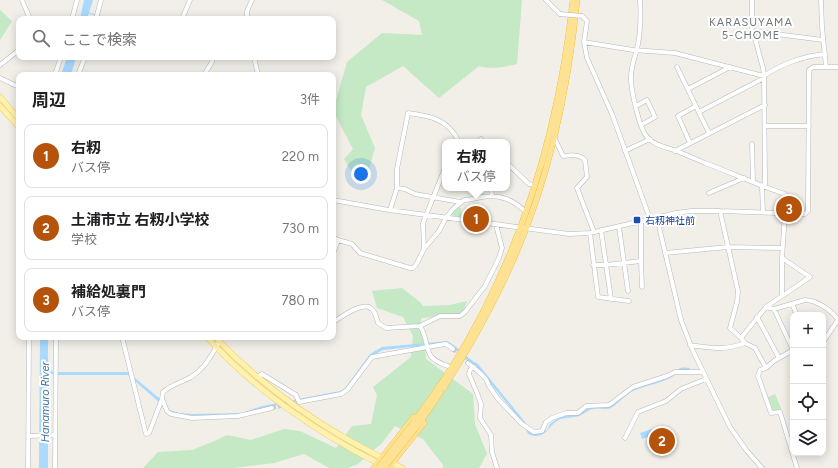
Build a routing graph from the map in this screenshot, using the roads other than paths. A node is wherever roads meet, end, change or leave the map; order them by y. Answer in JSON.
{"nodes":[{"id":1,"x":22,"y":0,"type":"edge"},
{"id":2,"x":77,"y":0,"type":"edge"},
{"id":3,"x":101,"y":0,"type":"edge"},
{"id":4,"x":190,"y":0,"type":"edge"},
{"id":5,"x":252,"y":0,"type":"edge"},
{"id":6,"x":546,"y":0,"type":"edge"},
{"id":7,"x":573,"y":0,"type":"edge"},
{"id":8,"x":577,"y":0,"type":"edge"},
{"id":9,"x":640,"y":0,"type":"edge"},
{"id":10,"x":752,"y":0,"type":"edge"},
{"id":11,"x":821,"y":0,"type":"edge"},
{"id":12,"x":29,"y":16,"type":"edge"},
{"id":13,"x":73,"y":16,"type":"edge"},
{"id":14,"x":97,"y":16,"type":"edge"},
{"id":15,"x":183,"y":16,"type":"edge"},
{"id":16,"x":247,"y":16,"type":"edge"},
{"id":17,"x":753,"y":31,"type":"junction"},
{"id":18,"x":823,"y":40,"type":"junction"},
{"id":19,"x":584,"y":42,"type":"junction"},
{"id":20,"x":637,"y":50,"type":"junction"},
{"id":21,"x":16,"y":52,"type":"edge"},
{"id":22,"x":825,"y":54,"type":"junction"},
{"id":23,"x":60,"y":60,"type":"edge"},
{"id":24,"x":84,"y":60,"type":"edge"},
{"id":25,"x":212,"y":60,"type":"edge"},
{"id":26,"x":255,"y":60,"type":"edge"},
{"id":27,"x":0,"y":65,"type":"edge"},
{"id":28,"x":677,"y":67,"type":"dead end"},
{"id":29,"x":730,"y":67,"type":"junction"},
{"id":30,"x":826,"y":67,"type":"junction"},
{"id":31,"x":838,"y":67,"type":"edge"},
{"id":32,"x":57,"y":72,"type":"edge"},
{"id":33,"x":79,"y":72,"type":"edge"},
{"id":34,"x":206,"y":72,"type":"edge"},
{"id":35,"x":257,"y":72,"type":"edge"},
{"id":36,"x":764,"y":77,"type":"junction"},
{"id":37,"x":0,"y":78,"type":"edge"},
{"id":38,"x":16,"y":86,"type":"edge"},
{"id":39,"x":688,"y":89,"type":"junction"},
{"id":40,"x":0,"y":97,"type":"edge"},
{"id":41,"x":765,"y":105,"type":"junction"},
{"id":42,"x":0,"y":106,"type":"edge"},
{"id":43,"x":636,"y":106,"type":"junction"},
{"id":44,"x":696,"y":106,"type":"junction"},
{"id":45,"x":699,"y":112,"type":"junction"},
{"id":46,"x":16,"y":116,"type":"edge"},
{"id":47,"x":16,"y":124,"type":"edge"},
{"id":48,"x":641,"y":124,"type":"junction"},
{"id":49,"x":765,"y":126,"type":"junction"},
{"id":50,"x":809,"y":126,"type":"junction"},
{"id":51,"x":709,"y":133,"type":"junction"},
{"id":52,"x":554,"y":137,"type":"junction"},
{"id":53,"x":458,"y":139,"type":"edge"},
{"id":54,"x":650,"y":139,"type":"junction"},
{"id":55,"x":690,"y":143,"type":"junction"},
{"id":56,"x":752,"y":144,"type":"dead end"},
{"id":57,"x":625,"y":151,"type":"junction"},
{"id":58,"x":675,"y":151,"type":"junction"},
{"id":59,"x":510,"y":166,"type":"edge"},
{"id":60,"x":442,"y":175,"type":"edge"},
{"id":61,"x":744,"y":178,"type":"junction"},
{"id":62,"x":753,"y":182,"type":"junction"},
{"id":63,"x":535,"y":185,"type":"junction"},
{"id":64,"x":762,"y":187,"type":"junction"},
{"id":65,"x":397,"y":188,"type":"junction"},
{"id":66,"x":491,"y":191,"type":"edge"},
{"id":67,"x":709,"y":193,"type":"dead end"},
{"id":68,"x":785,"y":194,"type":"dead end"},
{"id":69,"x":492,"y":196,"type":"junction"},
{"id":70,"x":433,"y":197,"type":"junction"},
{"id":71,"x":336,"y":201,"type":"edge"},
{"id":72,"x":460,"y":202,"type":"junction"},
{"id":73,"x":390,"y":210,"type":"junction"},
{"id":74,"x":720,"y":211,"type":"junction"},
{"id":75,"x":526,"y":212,"type":"junction"},
{"id":76,"x":763,"y":212,"type":"junction"},
{"id":77,"x":785,"y":213,"type":"junction"},
{"id":78,"x":426,"y":215,"type":"junction"},
{"id":79,"x":446,"y":218,"type":"junction"},
{"id":80,"x":657,"y":218,"type":"junction"},
{"id":81,"x":650,"y":219,"type":"junction"},
{"id":82,"x":641,"y":222,"type":"junction"},
{"id":83,"x":496,"y":225,"type":"junction"},
{"id":84,"x":619,"y":227,"type":"junction"},
{"id":85,"x":522,"y":228,"type":"junction"},
{"id":86,"x":601,"y":230,"type":"junction"},
{"id":87,"x":592,"y":232,"type":"junction"},
{"id":88,"x":338,"y":240,"type":"joint"},
{"id":89,"x":336,"y":246,"type":"edge"},
{"id":90,"x":728,"y":247,"type":"junction"},
{"id":91,"x":782,"y":248,"type":"junction"},
{"id":92,"x":424,"y":249,"type":"junction"},
{"id":93,"x":665,"y":253,"type":"junction"},
{"id":94,"x":782,"y":258,"type":"junction"},
{"id":95,"x":641,"y":261,"type":"junction"},
{"id":96,"x":624,"y":263,"type":"junction"},
{"id":97,"x":593,"y":265,"type":"junction"},
{"id":98,"x":606,"y":265,"type":"junction"},
{"id":99,"x":642,"y":287,"type":"dead end"},
{"id":100,"x":628,"y":291,"type":"dead end"},
{"id":101,"x":782,"y":295,"type":"junction"},
{"id":102,"x":612,"y":299,"type":"junction"},
{"id":103,"x":629,"y":301,"type":"dead end"},
{"id":104,"x":792,"y":304,"type":"junction"},
{"id":105,"x":766,"y":307,"type":"junction"},
{"id":106,"x":774,"y":309,"type":"junction"},
{"id":107,"x":796,"y":312,"type":"edge"},
{"id":108,"x":757,"y":317,"type":"junction"},
{"id":109,"x":838,"y":319,"type":"edge"},
{"id":110,"x":336,"y":320,"type":"edge"},
{"id":111,"x":420,"y":326,"type":"junction"},
{"id":112,"x":826,"y":337,"type":"edge"},
{"id":113,"x":741,"y":338,"type":"junction"},
{"id":114,"x":471,"y":339,"type":"junction"},
{"id":115,"x":29,"y":340,"type":"edge"},
{"id":116,"x":56,"y":340,"type":"edge"},
{"id":117,"x":123,"y":340,"type":"edge"},
{"id":118,"x":210,"y":340,"type":"edge"},
{"id":119,"x":220,"y":340,"type":"edge"},
{"id":120,"x":222,"y":340,"type":"edge"},
{"id":121,"x":745,"y":344,"type":"junction"},
{"id":122,"x":690,"y":345,"type":"junction"},
{"id":123,"x":216,"y":347,"type":"junction"},
{"id":124,"x":427,"y":347,"type":"junction"},
{"id":125,"x":792,"y":348,"type":"edge"},
{"id":126,"x":453,"y":349,"type":"tunnel mouth"},
{"id":127,"x":790,"y":352,"type":"edge"},
{"id":128,"x":779,"y":358,"type":"junction"},
{"id":129,"x":468,"y":363,"type":"tunnel mouth"},
{"id":130,"x":448,"y":366,"type":"junction"},
{"id":131,"x":474,"y":367,"type":"junction"},
{"id":132,"x":766,"y":368,"type":"junction"},
{"id":133,"x":703,"y":372,"type":"junction"},
{"id":134,"x":257,"y":376,"type":"junction"},
{"id":135,"x":706,"y":379,"type":"junction"},
{"id":136,"x":162,"y":399,"type":"junction"},
{"id":137,"x":272,"y":408,"type":"tunnel mouth"},
{"id":138,"x":416,"y":423,"type":"junction"},
{"id":139,"x":55,"y":435,"type":"junction"},
{"id":140,"x":29,"y":436,"type":"junction"},
{"id":141,"x":625,"y":438,"type":"dead end"},
{"id":142,"x":382,"y":457,"type":"junction"},
{"id":143,"x":392,"y":463,"type":"junction"},
{"id":144,"x":378,"y":465,"type":"edge"},
{"id":145,"x":28,"y":468,"type":"edge"},
{"id":146,"x":55,"y":468,"type":"edge"},
{"id":147,"x":374,"y":468,"type":"edge"},
{"id":148,"x":384,"y":468,"type":"edge"},
{"id":149,"x":388,"y":468,"type":"edge"},
{"id":150,"x":402,"y":468,"type":"edge"},
{"id":151,"x":497,"y":468,"type":"edge"},
{"id":152,"x":762,"y":468,"type":"edge"},
{"id":153,"x":797,"y":468,"type":"edge"}],
"edges":[{"from":1,"to":12,"type":"street"},
{"from":2,"to":13,"type":"street"},
{"from":3,"to":14,"type":"street"},
{"from":4,"to":15,"type":"street"},
{"from":5,"to":16,"type":"street"},
{"from":6,"to":19,"type":"street","bridge":true},
{"from":7,"to":63,"type":"highway"},
{"from":8,"to":52,"type":"highway"},
{"from":9,"to":20,"type":"street"},
{"from":10,"to":17,"type":"street"},
{"from":11,"to":18,"type":"street"},
{"from":17,"to":18,"type":"street"},
{"from":17,"to":36,"type":"street"},
{"from":18,"to":22,"type":"street"},
{"from":19,"to":20,"type":"street"},
{"from":19,"to":57,"type":"street"},
{"from":20,"to":29,"type":"street"},
{"from":20,"to":43,"type":"street"},
{"from":21,"to":27,"type":"street"},
{"from":22,"to":30,"type":"street"},
{"from":22,"to":36,"type":"street"},
{"from":23,"to":32,"type":"street"},
{"from":24,"to":33,"type":"street"},
{"from":25,"to":34,"type":"street"},
{"from":26,"to":35,"type":"street"},
{"from":28,"to":39,"type":"street"},
{"from":29,"to":36,"type":"street"},
{"from":29,"to":39,"type":"street"},
{"from":30,"to":31,"type":"street"},
{"from":30,"to":50,"type":"street"},
{"from":36,"to":41,"type":"street"},
{"from":36,"to":45,"type":"street"},
{"from":37,"to":38,"type":"street"},
{"from":39,"to":44,"type":"street"},
{"from":40,"to":46,"type":"main road"},
{"from":41,"to":49,"type":"street"},
{"from":41,"to":51,"type":"street"},
{"from":42,"to":47,"type":"main road"},
{"from":43,"to":48,"type":"street"},
{"from":43,"to":48,"type":"street"},
{"from":44,"to":45,"type":"street"},
{"from":44,"to":55,"type":"street"},
{"from":45,"to":51,"type":"street"},
{"from":48,"to":54,"type":"street"},
{"from":49,"to":50,"type":"street"},
{"from":49,"to":64,"type":"street"},
{"from":50,"to":77,"type":"street"},
{"from":51,"to":55,"type":"street"},
{"from":52,"to":85,"type":"highway"},
{"from":52,"to":87,"type":"street"},
{"from":53,"to":65,"type":"street"},
{"from":54,"to":57,"type":"street"},
{"from":54,"to":58,"type":"street"},
{"from":55,"to":58,"type":"street"},
{"from":56,"to":62,"type":"street"},
{"from":57,"to":81,"type":"street"},
{"from":58,"to":61,"type":"street"},
{"from":59,"to":63,"type":"street"},
{"from":60,"to":70,"type":"street"},
{"from":61,"to":62,"type":"street"},
{"from":61,"to":67,"type":"street"},
{"from":62,"to":64,"type":"street"},
{"from":63,"to":75,"type":"highway"},
{"from":64,"to":68,"type":"street"},
{"from":64,"to":76,"type":"street"},
{"from":65,"to":70,"type":"street"},
{"from":65,"to":73,"type":"street"},
{"from":66,"to":69,"type":"street"},
{"from":69,"to":72,"type":"street"},
{"from":69,"to":75,"type":"street"},
{"from":70,"to":72,"type":"street"},
{"from":70,"to":78,"type":"street"},
{"from":71,"to":73,"type":"street"},
{"from":72,"to":79,"type":"street"},
{"from":73,"to":78,"type":"street"},
{"from":74,"to":76,"type":"street"},
{"from":74,"to":80,"type":"street"},
{"from":74,"to":90,"type":"street"},
{"from":75,"to":85,"type":"highway"},
{"from":76,"to":77,"type":"street"},
{"from":77,"to":91,"type":"street"},
{"from":78,"to":79,"type":"street"},
{"from":78,"to":92,"type":"street"},
{"from":79,"to":83,"type":"street"},
{"from":79,"to":92,"type":"street"},
{"from":80,"to":81,"type":"street"},
{"from":80,"to":93,"type":"street"},
{"from":81,"to":82,"type":"street"},
{"from":82,"to":84,"type":"street"},
{"from":82,"to":95,"type":"street"},
{"from":83,"to":85,"type":"street"},
{"from":83,"to":111,"type":"street"},
{"from":84,"to":86,"type":"street"},
{"from":84,"to":96,"type":"street"},
{"from":85,"to":87,"type":"street"},
{"from":85,"to":114,"type":"highway"},
{"from":86,"to":87,"type":"street"},
{"from":86,"to":98,"type":"street"},
{"from":87,"to":97,"type":"street"},
{"from":88,"to":89,"type":"street"},
{"from":88,"to":92,"type":"street"},
{"from":90,"to":91,"type":"street"},
{"from":90,"to":93,"type":"street"},
{"from":90,"to":113,"type":"street"},
{"from":91,"to":94,"type":"street"},
{"from":93,"to":122,"type":"street"},
{"from":94,"to":101,"type":"street"},
{"from":94,"to":101,"type":"street"},
{"from":95,"to":96,"type":"street"},
{"from":95,"to":99,"type":"street"},
{"from":96,"to":98,"type":"street"},
{"from":96,"to":100,"type":"street"},
{"from":97,"to":98,"type":"street"},
{"from":97,"to":102,"type":"street"},
{"from":98,"to":102,"type":"street"},
{"from":101,"to":105,"type":"street"},
{"from":102,"to":103,"type":"street"},
{"from":104,"to":106,"type":"street"},
{"from":104,"to":107,"type":"street"},
{"from":104,"to":109,"type":"street"},
{"from":105,"to":106,"type":"street"},
{"from":105,"to":108,"type":"street"},
{"from":106,"to":125,"type":"street"},
{"from":108,"to":113,"type":"street"},
{"from":108,"to":128,"type":"street"},
{"from":109,"to":112,"type":"street"},
{"from":110,"to":111,"type":"street"},
{"from":111,"to":124,"type":"street"},
{"from":113,"to":121,"type":"street"},
{"from":114,"to":130,"type":"highway"},
{"from":114,"to":138,"type":"highway"},
{"from":114,"to":143,"type":"highway"},
{"from":115,"to":140,"type":"street"},
{"from":116,"to":139,"type":"street"},
{"from":117,"to":136,"type":"street"},
{"from":118,"to":123,"type":"main road"},
{"from":119,"to":123,"type":"street"},
{"from":120,"to":134,"type":"main road"},
{"from":121,"to":122,"type":"street"},
{"from":121,"to":132,"type":"street"},
{"from":122,"to":133,"type":"street"},
{"from":123,"to":136,"type":"street"},
{"from":123,"to":144,"type":"main road"},
{"from":124,"to":126,"type":"street"},
{"from":124,"to":130,"type":"street"},
{"from":124,"to":134,"type":"street"},
{"from":127,"to":128,"type":"street"},
{"from":128,"to":132,"type":"street"},
{"from":129,"to":131,"type":"street"},
{"from":130,"to":142,"type":"highway"},
{"from":131,"to":133,"type":"street"},
{"from":131,"to":151,"type":"street"},
{"from":132,"to":153,"type":"street"},
{"from":133,"to":135,"type":"street"},
{"from":134,"to":142,"type":"main road"},
{"from":135,"to":141,"type":"street"},
{"from":135,"to":152,"type":"street"},
{"from":136,"to":137,"type":"street"},
{"from":138,"to":144,"type":"highway","bridge":true},
{"from":138,"to":148,"type":"highway","bridge":true},
{"from":139,"to":140,"type":"street"},
{"from":139,"to":146,"type":"street"},
{"from":140,"to":145,"type":"street"},
{"from":142,"to":143,"type":"main road"},
{"from":142,"to":144,"type":"highway"},
{"from":143,"to":149,"type":"highway"},
{"from":143,"to":150,"type":"main road"},
{"from":144,"to":147,"type":"highway"},
{"from":144,"to":149,"type":"main road"}]}
